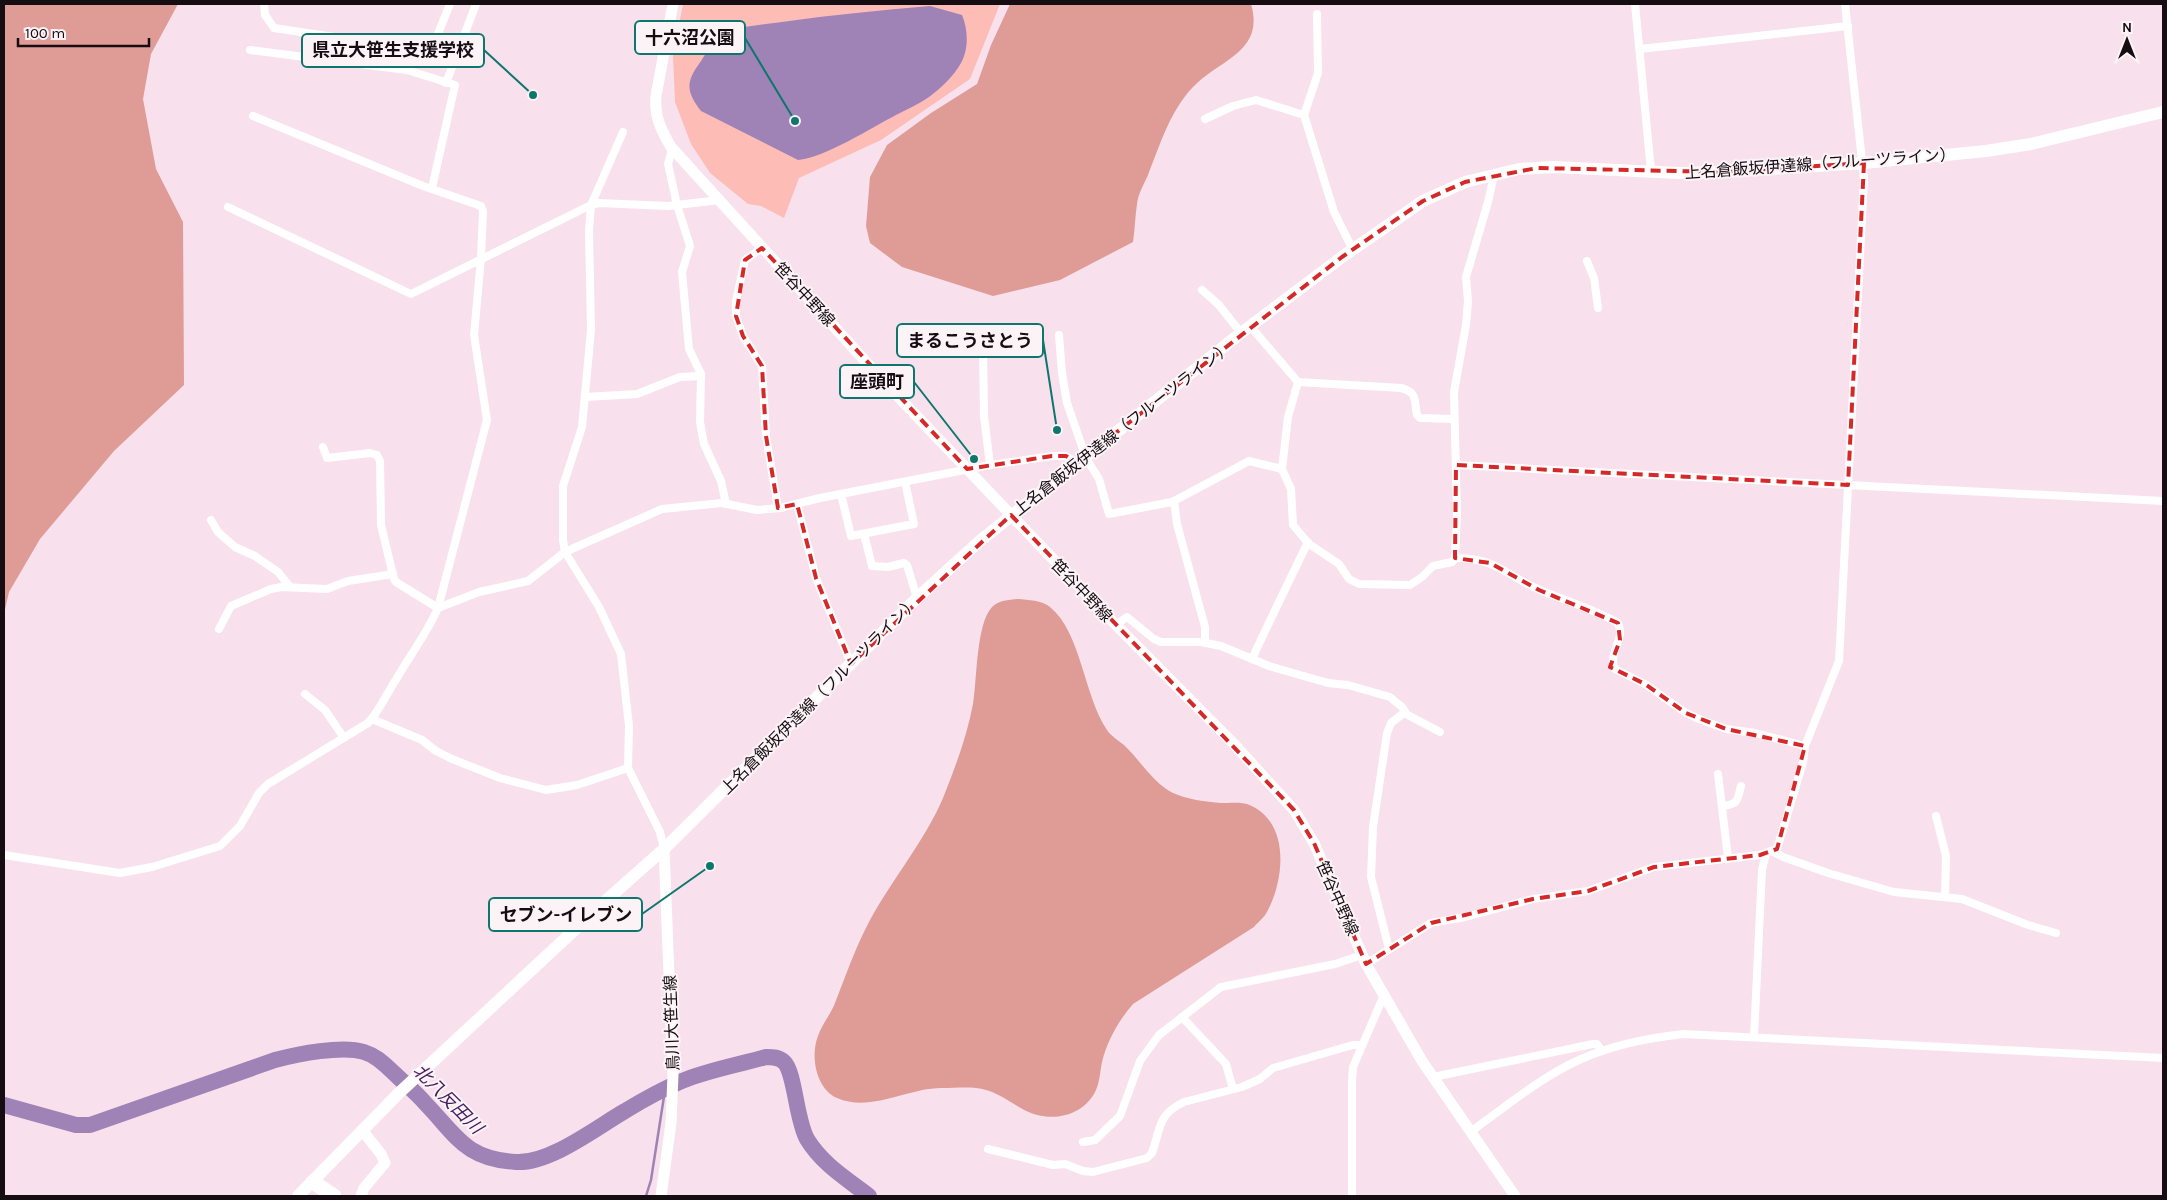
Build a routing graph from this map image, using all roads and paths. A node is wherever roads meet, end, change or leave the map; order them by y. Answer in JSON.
{"nodes":[{"id":1,"x":264,"y":4,"type":"edge"},
{"id":2,"x":450,"y":4,"type":"edge"},
{"id":3,"x":476,"y":4,"type":"edge"},
{"id":4,"x":674,"y":4,"type":"edge"},
{"id":5,"x":1635,"y":4,"type":"edge"},
{"id":6,"x":1845,"y":4,"type":"edge"},
{"id":7,"x":1317,"y":14,"type":"dead end"},
{"id":8,"x":1848,"y":26,"type":"junction"},
{"id":9,"x":1640,"y":49,"type":"junction"},
{"id":10,"x":250,"y":50,"type":"dead end"},
{"id":11,"x":446,"y":83,"type":"junction"},
{"id":12,"x":2163,"y":112,"type":"edge"},
{"id":13,"x":1304,"y":114,"type":"junction"},
{"id":14,"x":253,"y":116,"type":"dead end"},
{"id":15,"x":1205,"y":119,"type":"dead end"},
{"id":16,"x":623,"y":132,"type":"dead end"},
{"id":17,"x":672,"y":149,"type":"junction"},
{"id":18,"x":1864,"y":163,"type":"junction"},
{"id":19,"x":1650,"y":172,"type":"junction"},
{"id":20,"x":1494,"y":174,"type":"junction"},
{"id":21,"x":432,"y":188,"type":"junction"},
{"id":22,"x":720,"y":200,"type":"junction"},
{"id":23,"x":591,"y":204,"type":"junction"},
{"id":24,"x":678,"y":205,"type":"junction"},
{"id":25,"x":228,"y":207,"type":"dead end"},
{"id":26,"x":762,"y":248,"type":"junction"},
{"id":27,"x":1352,"y":250,"type":"junction"},
{"id":28,"x":482,"y":258,"type":"junction"},
{"id":29,"x":1587,"y":261,"type":"dead end"},
{"id":30,"x":1202,"y":290,"type":"dead end"},
{"id":31,"x":1598,"y":308,"type":"dead end"},
{"id":32,"x":1246,"y":330,"type":"junction"},
{"id":33,"x":1059,"y":335,"type":"dead end"},
{"id":34,"x":983,"y":348,"type":"dead end"},
{"id":35,"x":701,"y":376,"type":"junction"},
{"id":36,"x":1298,"y":382,"type":"junction"},
{"id":37,"x":585,"y":397,"type":"junction"},
{"id":38,"x":1454,"y":419,"type":"junction"},
{"id":39,"x":323,"y":447,"type":"dead end"},
{"id":40,"x":1082,"y":461,"type":"junction"},
{"id":41,"x":990,"y":465,"type":"junction"},
{"id":42,"x":1456,"y":465,"type":"junction"},
{"id":43,"x":1282,"y":468,"type":"junction"},
{"id":44,"x":967,"y":469,"type":"junction"},
{"id":45,"x":905,"y":482,"type":"junction"},
{"id":46,"x":1848,"y":485,"type":"junction"},
{"id":47,"x":841,"y":494,"type":"junction"},
{"id":48,"x":1174,"y":501,"type":"junction"},
{"id":49,"x":2163,"y":502,"type":"edge"},
{"id":50,"x":726,"y":504,"type":"junction"},
{"id":51,"x":797,"y":504,"type":"junction"},
{"id":52,"x":778,"y":508,"type":"junction"},
{"id":53,"x":1011,"y":515,"type":"junction"},
{"id":54,"x":210,"y":520,"type":"dead end"},
{"id":55,"x":864,"y":534,"type":"junction"},
{"id":56,"x":1308,"y":542,"type":"junction"},
{"id":57,"x":565,"y":552,"type":"junction"},
{"id":58,"x":1455,"y":558,"type":"junction"},
{"id":59,"x":393,"y":574,"type":"junction"},
{"id":60,"x":290,"y":587,"type":"junction"},
{"id":61,"x":917,"y":598,"type":"junction"},
{"id":62,"x":438,"y":608,"type":"junction"},
{"id":63,"x":1116,"y":625,"type":"junction"},
{"id":64,"x":219,"y":629,"type":"dead end"},
{"id":65,"x":1205,"y":643,"type":"junction"},
{"id":66,"x":1252,"y":659,"type":"junction"},
{"id":67,"x":850,"y":664,"type":"junction"},
{"id":68,"x":305,"y":694,"type":"dead end"},
{"id":69,"x":1405,"y":712,"type":"junction"},
{"id":70,"x":372,"y":719,"type":"junction"},
{"id":71,"x":1440,"y":732,"type":"dead end"},
{"id":72,"x":344,"y":738,"type":"junction"},
{"id":73,"x":1805,"y":746,"type":"junction"},
{"id":74,"x":628,"y":768,"type":"junction"},
{"id":75,"x":1718,"y":774,"type":"dead end"},
{"id":76,"x":1741,"y":786,"type":"dead end"},
{"id":77,"x":1722,"y":806,"type":"junction"},
{"id":78,"x":1936,"y":816,"type":"dead end"},
{"id":79,"x":664,"y":849,"type":"junction"},
{"id":80,"x":1769,"y":852,"type":"junction"},
{"id":81,"x":4,"y":855,"type":"edge"},
{"id":82,"x":1728,"y":858,"type":"junction"},
{"id":83,"x":1945,"y":896,"type":"junction"},
{"id":84,"x":2056,"y":933,"type":"dead end"},
{"id":85,"x":1389,"y":949,"type":"junction"},
{"id":86,"x":1364,"y":959,"type":"junction"},
{"id":87,"x":1384,"y":995,"type":"junction"},
{"id":88,"x":1182,"y":1017,"type":"junction"},
{"id":89,"x":1754,"y":1037,"type":"junction"},
{"id":90,"x":1362,"y":1045,"type":"junction"},
{"id":91,"x":1602,"y":1051,"type":"junction"},
{"id":92,"x":2163,"y":1058,"type":"edge"},
{"id":93,"x":1433,"y":1077,"type":"junction"},
{"id":94,"x":1233,"y":1089,"type":"junction"},
{"id":95,"x":362,"y":1130,"type":"junction"},
{"id":96,"x":1470,"y":1132,"type":"junction"},
{"id":97,"x":1083,"y":1142,"type":"dead end"},
{"id":98,"x":988,"y":1149,"type":"dead end"},
{"id":99,"x":312,"y":1182,"type":"junction"},
{"id":100,"x":298,"y":1196,"type":"edge"},
{"id":101,"x":320,"y":1196,"type":"edge"},
{"id":102,"x":334,"y":1196,"type":"edge"},
{"id":103,"x":361,"y":1196,"type":"edge"},
{"id":104,"x":661,"y":1196,"type":"edge"},
{"id":105,"x":1352,"y":1196,"type":"edge"},
{"id":106,"x":1515,"y":1196,"type":"edge"}],
"edges":[{"from":1,"to":2,"type":"street"},
{"from":3,"to":11,"type":"street"},
{"from":4,"to":17,"type":"street","name":"笹谷中野線"},
{"from":5,"to":9,"type":"street"},
{"from":6,"to":8,"type":"street"},
{"from":7,"to":13,"type":"street"},
{"from":8,"to":9,"type":"street"},
{"from":8,"to":18,"type":"street"},
{"from":9,"to":19,"type":"street"},
{"from":10,"to":11,"type":"street"},
{"from":11,"to":21,"type":"street"},
{"from":12,"to":18,"type":"main road","name":"上名倉飯坂伊達線（フルーツライン）"},
{"from":13,"to":15,"type":"street"},
{"from":13,"to":27,"type":"street"},
{"from":14,"to":21,"type":"street"},
{"from":16,"to":23,"type":"street"},
{"from":17,"to":22,"type":"street","name":"笹谷中野線"},
{"from":17,"to":24,"type":"street"},
{"from":18,"to":19,"type":"main road","name":"上名倉飯坂伊達線（フルーツライン）"},
{"from":18,"to":46,"type":"street"},
{"from":19,"to":20,"type":"main road","name":"上名倉飯坂伊達線（フルーツライン）"},
{"from":20,"to":27,"type":"main road","name":"上名倉飯坂伊達線（フルーツライン）"},
{"from":20,"to":38,"type":"street"},
{"from":21,"to":28,"type":"street"},
{"from":22,"to":24,"type":"street"},
{"from":22,"to":26,"type":"street","name":"笹谷中野線"},
{"from":23,"to":24,"type":"street"},
{"from":23,"to":28,"type":"street"},
{"from":23,"to":37,"type":"street"},
{"from":24,"to":35,"type":"street"},
{"from":25,"to":28,"type":"street"},
{"from":26,"to":44,"type":"street","name":"笹谷中野線"},
{"from":26,"to":52,"type":"street"},
{"from":27,"to":32,"type":"main road","name":"上名倉飯坂伊達線（フルーツライン）"},
{"from":28,"to":62,"type":"street"},
{"from":29,"to":31,"type":"street"},
{"from":30,"to":32,"type":"street"},
{"from":32,"to":36,"type":"street"},
{"from":32,"to":40,"type":"main road","name":"上名倉飯坂伊達線（フルーツライン）"},
{"from":33,"to":40,"type":"street"},
{"from":34,"to":41,"type":"street"},
{"from":35,"to":37,"type":"street"},
{"from":35,"to":50,"type":"street"},
{"from":36,"to":38,"type":"street"},
{"from":36,"to":43,"type":"street"},
{"from":37,"to":57,"type":"street"},
{"from":38,"to":42,"type":"street"},
{"from":39,"to":59,"type":"street"},
{"from":40,"to":41,"type":"street"},
{"from":40,"to":48,"type":"street"},
{"from":40,"to":53,"type":"main road","name":"上名倉飯坂伊達線（フルーツライン）"},
{"from":41,"to":44,"type":"street"},
{"from":42,"to":46,"type":"street"},
{"from":42,"to":58,"type":"street"},
{"from":43,"to":48,"type":"street"},
{"from":43,"to":56,"type":"street"},
{"from":44,"to":45,"type":"street"},
{"from":44,"to":53,"type":"street","name":"笹谷中野線"},
{"from":45,"to":47,"type":"street"},
{"from":45,"to":55,"type":"street"},
{"from":46,"to":49,"type":"street"},
{"from":46,"to":73,"type":"street"},
{"from":47,"to":51,"type":"street"},
{"from":47,"to":55,"type":"street"},
{"from":48,"to":65,"type":"street"},
{"from":50,"to":52,"type":"street"},
{"from":50,"to":57,"type":"street"},
{"from":51,"to":52,"type":"street"},
{"from":51,"to":67,"type":"street"},
{"from":53,"to":61,"type":"main road","name":"上名倉飯坂伊達線（フルーツライン）"},
{"from":53,"to":63,"type":"street","name":"笹谷中野線"},
{"from":54,"to":60,"type":"street"},
{"from":55,"to":61,"type":"street"},
{"from":56,"to":58,"type":"street"},
{"from":56,"to":66,"type":"street"},
{"from":57,"to":62,"type":"street"},
{"from":57,"to":74,"type":"street"},
{"from":58,"to":73,"type":"street"},
{"from":59,"to":60,"type":"street"},
{"from":59,"to":62,"type":"street"},
{"from":60,"to":64,"type":"street"},
{"from":61,"to":67,"type":"main road","name":"上名倉飯坂伊達線（フルーツライン）"},
{"from":62,"to":70,"type":"street"},
{"from":63,"to":65,"type":"street"},
{"from":63,"to":86,"type":"street","name":"笹谷中野線"},
{"from":65,"to":66,"type":"street"},
{"from":66,"to":69,"type":"street"},
{"from":67,"to":79,"type":"main road","name":"上名倉飯坂伊達線（フルーツライン）"},
{"from":68,"to":72,"type":"street"},
{"from":69,"to":71,"type":"street"},
{"from":69,"to":85,"type":"street"},
{"from":70,"to":72,"type":"street"},
{"from":70,"to":74,"type":"street"},
{"from":72,"to":81,"type":"street"},
{"from":73,"to":80,"type":"street"},
{"from":74,"to":79,"type":"street"},
{"from":75,"to":77,"type":"street"},
{"from":76,"to":77,"type":"street"},
{"from":77,"to":82,"type":"street"},
{"from":78,"to":83,"type":"street"},
{"from":79,"to":95,"type":"main road","name":"上名倉飯坂伊達線（フルーツライン）"},
{"from":79,"to":104,"type":"street","name":"鳥川大笹生線"},
{"from":80,"to":82,"type":"street"},
{"from":80,"to":83,"type":"street"},
{"from":80,"to":89,"type":"street"},
{"from":82,"to":85,"type":"street"},
{"from":83,"to":84,"type":"street"},
{"from":85,"to":86,"type":"street"},
{"from":86,"to":87,"type":"street","name":"笹谷中野線"},
{"from":86,"to":88,"type":"street"},
{"from":87,"to":90,"type":"street"},
{"from":87,"to":93,"type":"street","name":"笹谷中野線"},
{"from":88,"to":94,"type":"street"},
{"from":88,"to":97,"type":"street"},
{"from":89,"to":91,"type":"street"},
{"from":89,"to":92,"type":"street"},
{"from":90,"to":94,"type":"street"},
{"from":90,"to":105,"type":"street"},
{"from":91,"to":93,"type":"street"},
{"from":91,"to":96,"type":"street"},
{"from":93,"to":96,"type":"street","name":"笹谷中野線"},
{"from":94,"to":98,"type":"street"},
{"from":95,"to":99,"type":"main road","name":"上名倉飯坂伊達線（フルーツライン）"},
{"from":95,"to":103,"type":"street"},
{"from":96,"to":106,"type":"street","name":"笹谷中野線"},
{"from":99,"to":100,"type":"main road","name":"上名倉飯坂伊達線（フルーツライン）"},
{"from":99,"to":101,"type":"highway"},
{"from":99,"to":102,"type":"highway"}]}
